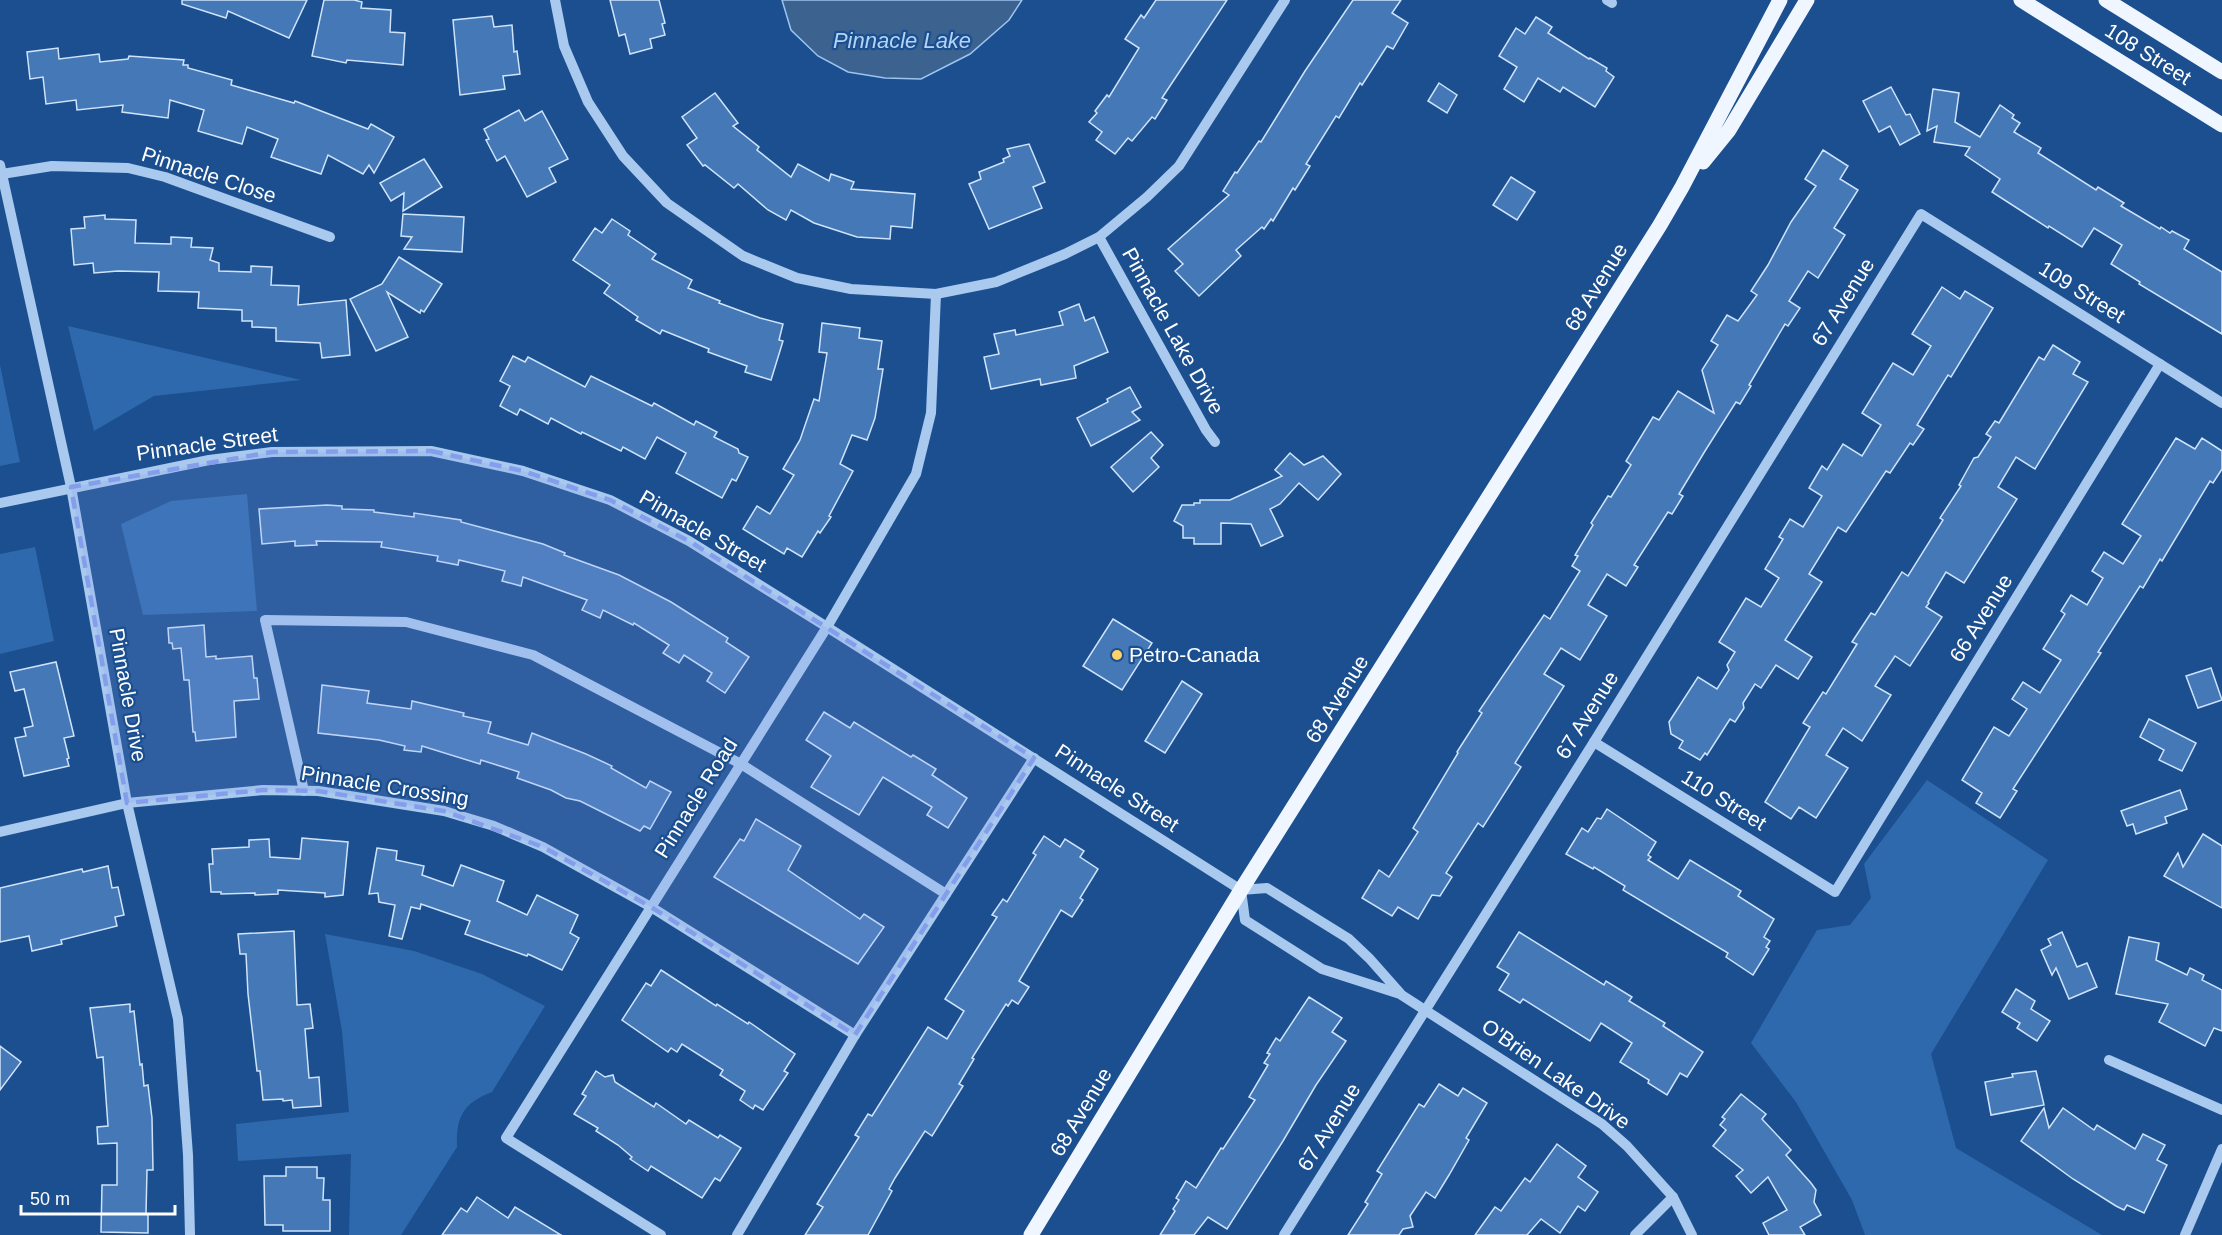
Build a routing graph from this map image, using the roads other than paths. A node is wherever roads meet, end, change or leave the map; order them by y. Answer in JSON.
{"nodes":[{"id":1,"x":555,"y":0,"type":"edge"},
{"id":2,"x":1285,"y":0,"type":"edge"},
{"id":3,"x":1780,"y":0,"type":"edge"},
{"id":4,"x":1807,"y":0,"type":"edge"},
{"id":5,"x":2021,"y":0,"type":"edge"},
{"id":6,"x":2106,"y":0,"type":"edge"},
{"id":7,"x":2222,"y":72,"type":"edge"},
{"id":8,"x":2222,"y":125,"type":"edge"},
{"id":9,"x":1,"y":170,"type":"edge"},
{"id":10,"x":1682,"y":187,"type":"junction"},
{"id":11,"x":1921,"y":214,"type":"joint"},
{"id":12,"x":330,"y":237,"type":"dead end"},
{"id":13,"x":1099,"y":237,"type":"junction"},
{"id":14,"x":936,"y":294,"type":"junction"},
{"id":15,"x":2160,"y":364,"type":"junction"},
{"id":16,"x":2222,"y":403,"type":"edge"},
{"id":17,"x":1215,"y":442,"type":"dead end"},
{"id":18,"x":71,"y":487,"type":"junction"},
{"id":19,"x":0,"y":503,"type":"edge"},
{"id":20,"x":827,"y":627,"type":"junction"},
{"id":21,"x":1594,"y":742,"type":"junction"},
{"id":22,"x":1034,"y":758,"type":"junction"},
{"id":23,"x":741,"y":764,"type":"junction"},
{"id":24,"x":304,"y":791,"type":"junction"},
{"id":25,"x":127,"y":803,"type":"junction"},
{"id":26,"x":0,"y":832,"type":"edge"},
{"id":27,"x":1241,"y":890,"type":"junction"},
{"id":28,"x":1834,"y":892,"type":"joint"},
{"id":29,"x":946,"y":894,"type":"junction"},
{"id":30,"x":651,"y":907,"type":"junction"},
{"id":31,"x":1400,"y":993,"type":"junction"},
{"id":32,"x":1426,"y":1009,"type":"junction"},
{"id":33,"x":855,"y":1035,"type":"junction"},
{"id":34,"x":2109,"y":1060,"type":"dead end"},
{"id":35,"x":2222,"y":1110,"type":"edge"},
{"id":36,"x":2222,"y":1149,"type":"edge"},
{"id":37,"x":1673,"y":1197,"type":"junction"},
{"id":38,"x":190,"y":1235,"type":"edge"},
{"id":39,"x":661,"y":1235,"type":"edge"},
{"id":40,"x":737,"y":1235,"type":"edge"},
{"id":41,"x":1031,"y":1235,"type":"edge"},
{"id":42,"x":1284,"y":1235,"type":"edge"},
{"id":43,"x":1635,"y":1235,"type":"edge"},
{"id":44,"x":1692,"y":1235,"type":"edge"},
{"id":45,"x":2185,"y":1235,"type":"edge"}],
"edges":[{"from":1,"to":14,"type":"street","name":"Pinnacle Lake Drive"},
{"from":2,"to":13,"type":"street","name":"Pinnacle Lake Drive"},
{"from":3,"to":10,"type":"main road","name":"68 Avenue"},
{"from":4,"to":10,"type":"main road","name":"68 Avenue"},
{"from":5,"to":8,"type":"main road","name":"108 Street"},
{"from":6,"to":7,"type":"main road","name":"108 Street"},
{"from":9,"to":12,"type":"street","name":"Pinnacle Close"},
{"from":9,"to":18,"type":"street","name":"Pinnacle Drive"},
{"from":10,"to":27,"type":"main road","name":"68 Avenue"},
{"from":11,"to":15,"type":"street","name":"109 Street"},
{"from":11,"to":21,"type":"street","name":"67 Avenue"},
{"from":13,"to":14,"type":"street","name":"Pinnacle Lake Drive"},
{"from":13,"to":17,"type":"street","name":"Pinnacle Lake Drive"},
{"from":14,"to":20,"type":"street","name":"Pinnacle Road"},
{"from":15,"to":16,"type":"street","name":"109 Street"},
{"from":15,"to":28,"type":"street","name":"66 Avenue"},
{"from":18,"to":19,"type":"street","name":"Pinnacle Street"},
{"from":18,"to":20,"type":"street","name":"Pinnacle Street"},
{"from":18,"to":25,"type":"street","name":"Pinnacle Drive"},
{"from":20,"to":22,"type":"street","name":"Pinnacle Street"},
{"from":20,"to":23,"type":"street","name":"Pinnacle Road"},
{"from":21,"to":28,"type":"street","name":"110 Street"},
{"from":21,"to":32,"type":"street","name":"67 Avenue"},
{"from":22,"to":27,"type":"street","name":"Pinnacle Street"},
{"from":22,"to":29,"type":"street"},
{"from":23,"to":24,"type":"street"},
{"from":23,"to":29,"type":"street"},
{"from":23,"to":30,"type":"street","name":"Pinnacle Road"},
{"from":24,"to":25,"type":"street","name":"Pinnacle Crossing"},
{"from":24,"to":30,"type":"street","name":"Pinnacle Crossing"},
{"from":25,"to":26,"type":"street","name":"Pinnacle Crossing"},
{"from":25,"to":38,"type":"street","name":"Pinnacle Drive"},
{"from":27,"to":31,"type":"street","name":"O'Brien Lake Drive"},
{"from":27,"to":31,"type":"street","name":"O'Brien Lake Drive"},
{"from":27,"to":41,"type":"main road","name":"68 Avenue"},
{"from":29,"to":33,"type":"street"},
{"from":30,"to":33,"type":"street","name":"Pinnacle Crossing"},
{"from":30,"to":39,"type":"street","name":"Pinnacle Road"},
{"from":31,"to":32,"type":"street","name":"O'Brien Lake Drive"},
{"from":32,"to":37,"type":"street","name":"O'Brien Lake Drive"},
{"from":32,"to":42,"type":"street","name":"67 Avenue"},
{"from":33,"to":40,"type":"street"},
{"from":34,"to":35,"type":"street"},
{"from":36,"to":45,"type":"street"},
{"from":37,"to":43,"type":"street"},
{"from":37,"to":44,"type":"street","name":"O'Brien Lake Drive"}]}
